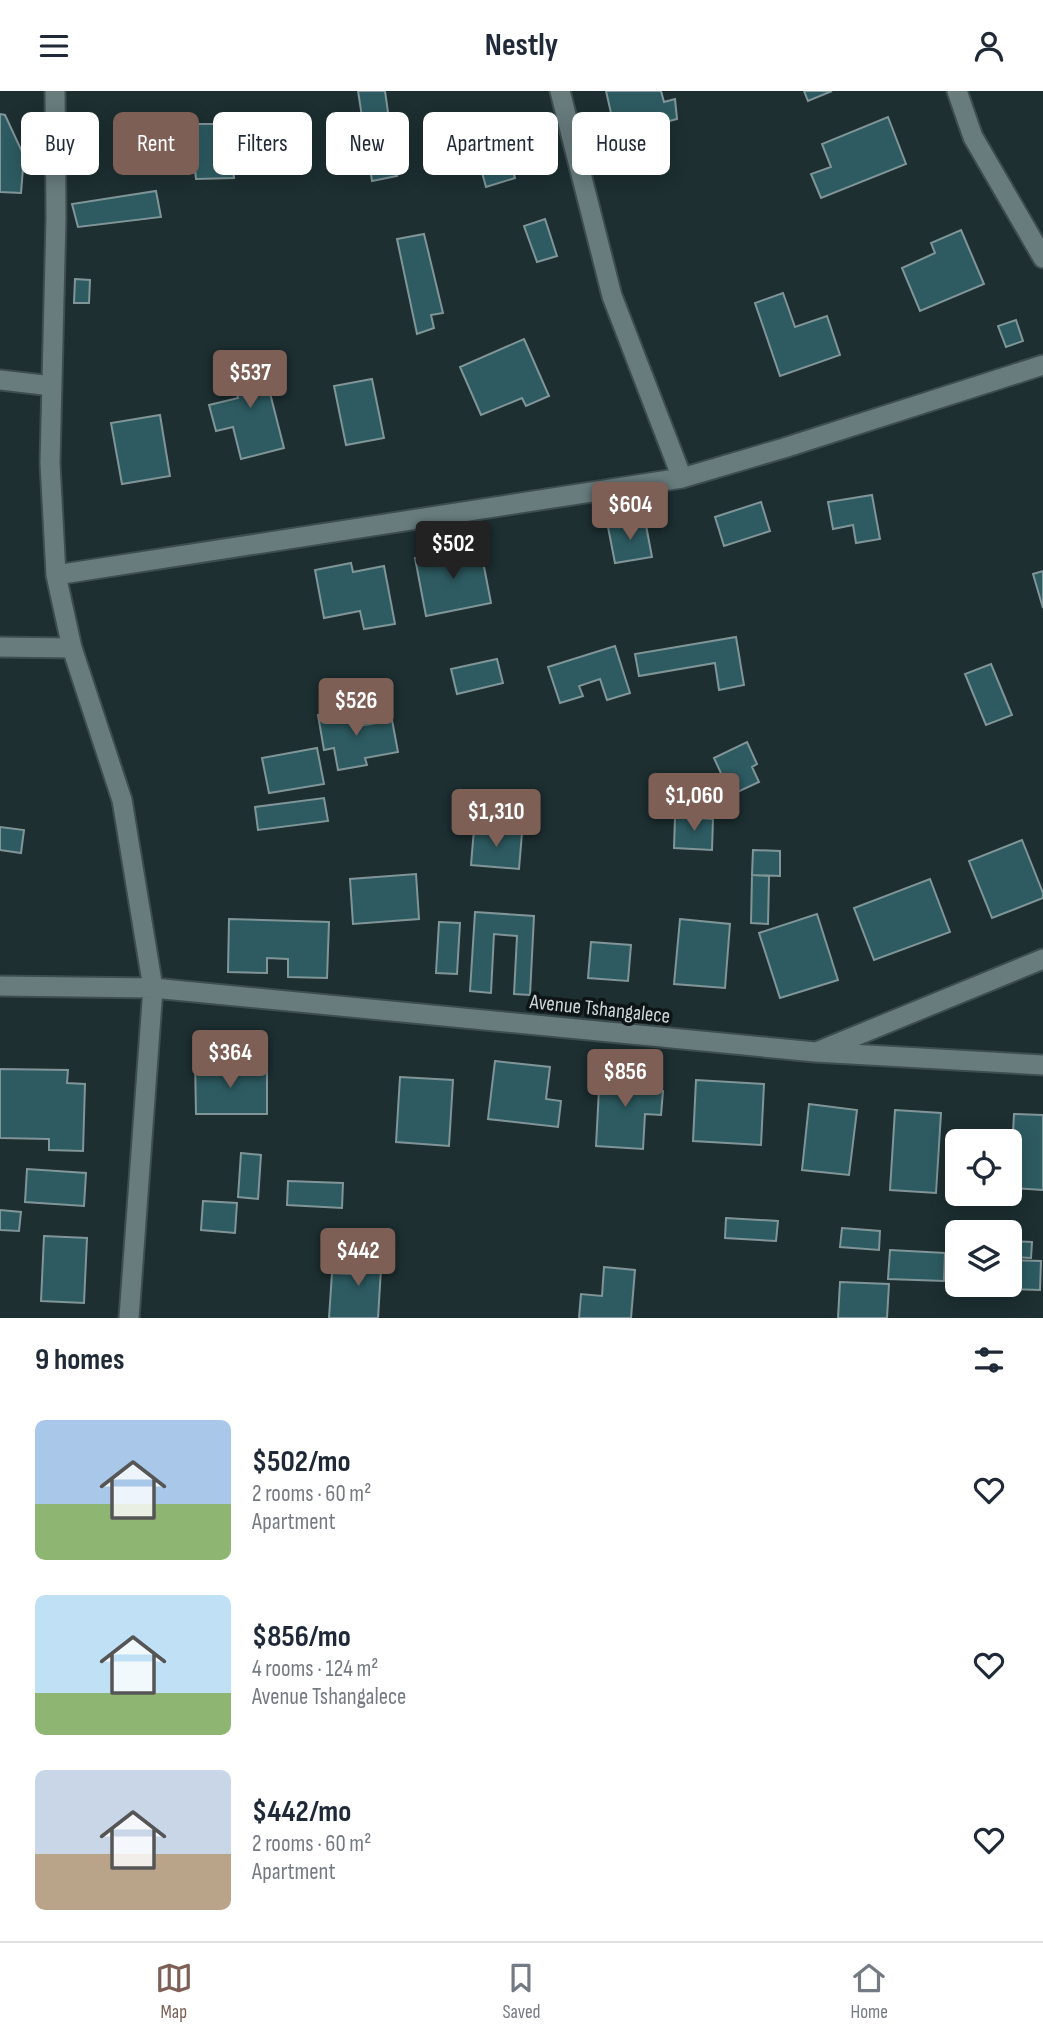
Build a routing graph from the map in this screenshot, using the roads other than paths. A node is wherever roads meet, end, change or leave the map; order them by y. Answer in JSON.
{"nodes":[{"id":1,"x":54,"y":91,"type":"edge"},
{"id":2,"x":560,"y":91,"type":"edge"},
{"id":3,"x":957,"y":91,"type":"edge"},
{"id":4,"x":1043,"y":258,"type":"edge"},
{"id":5,"x":1043,"y":365,"type":"edge"},
{"id":6,"x":0,"y":380,"type":"edge"},
{"id":7,"x":52,"y":386,"type":"junction"},
{"id":8,"x":682,"y":478,"type":"junction"},
{"id":9,"x":56,"y":575,"type":"junction"},
{"id":10,"x":0,"y":647,"type":"edge"},
{"id":11,"x":72,"y":648,"type":"junction"},
{"id":12,"x":1043,"y":959,"type":"edge"},
{"id":13,"x":0,"y":986,"type":"edge"},
{"id":14,"x":153,"y":988,"type":"junction"},
{"id":15,"x":815,"y":1052,"type":"junction"},
{"id":16,"x":1043,"y":1065,"type":"edge"},
{"id":17,"x":129,"y":1318,"type":"edge"}],
"edges":[{"from":1,"to":7,"type":"street"},
{"from":2,"to":8,"type":"street"},
{"from":3,"to":4,"type":"street"},
{"from":5,"to":8,"type":"street"},
{"from":6,"to":7,"type":"street"},
{"from":7,"to":9,"type":"street"},
{"from":8,"to":9,"type":"street"},
{"from":9,"to":11,"type":"street"},
{"from":10,"to":11,"type":"street"},
{"from":11,"to":14,"type":"street"},
{"from":12,"to":15,"type":"street"},
{"from":13,"to":14,"type":"street","name":"Avenue Tshangalece"},
{"from":14,"to":15,"type":"street","name":"Avenue Tshangalece"},
{"from":14,"to":17,"type":"street"},
{"from":15,"to":16,"type":"street","name":"Avenue Tshangalece"}]}
